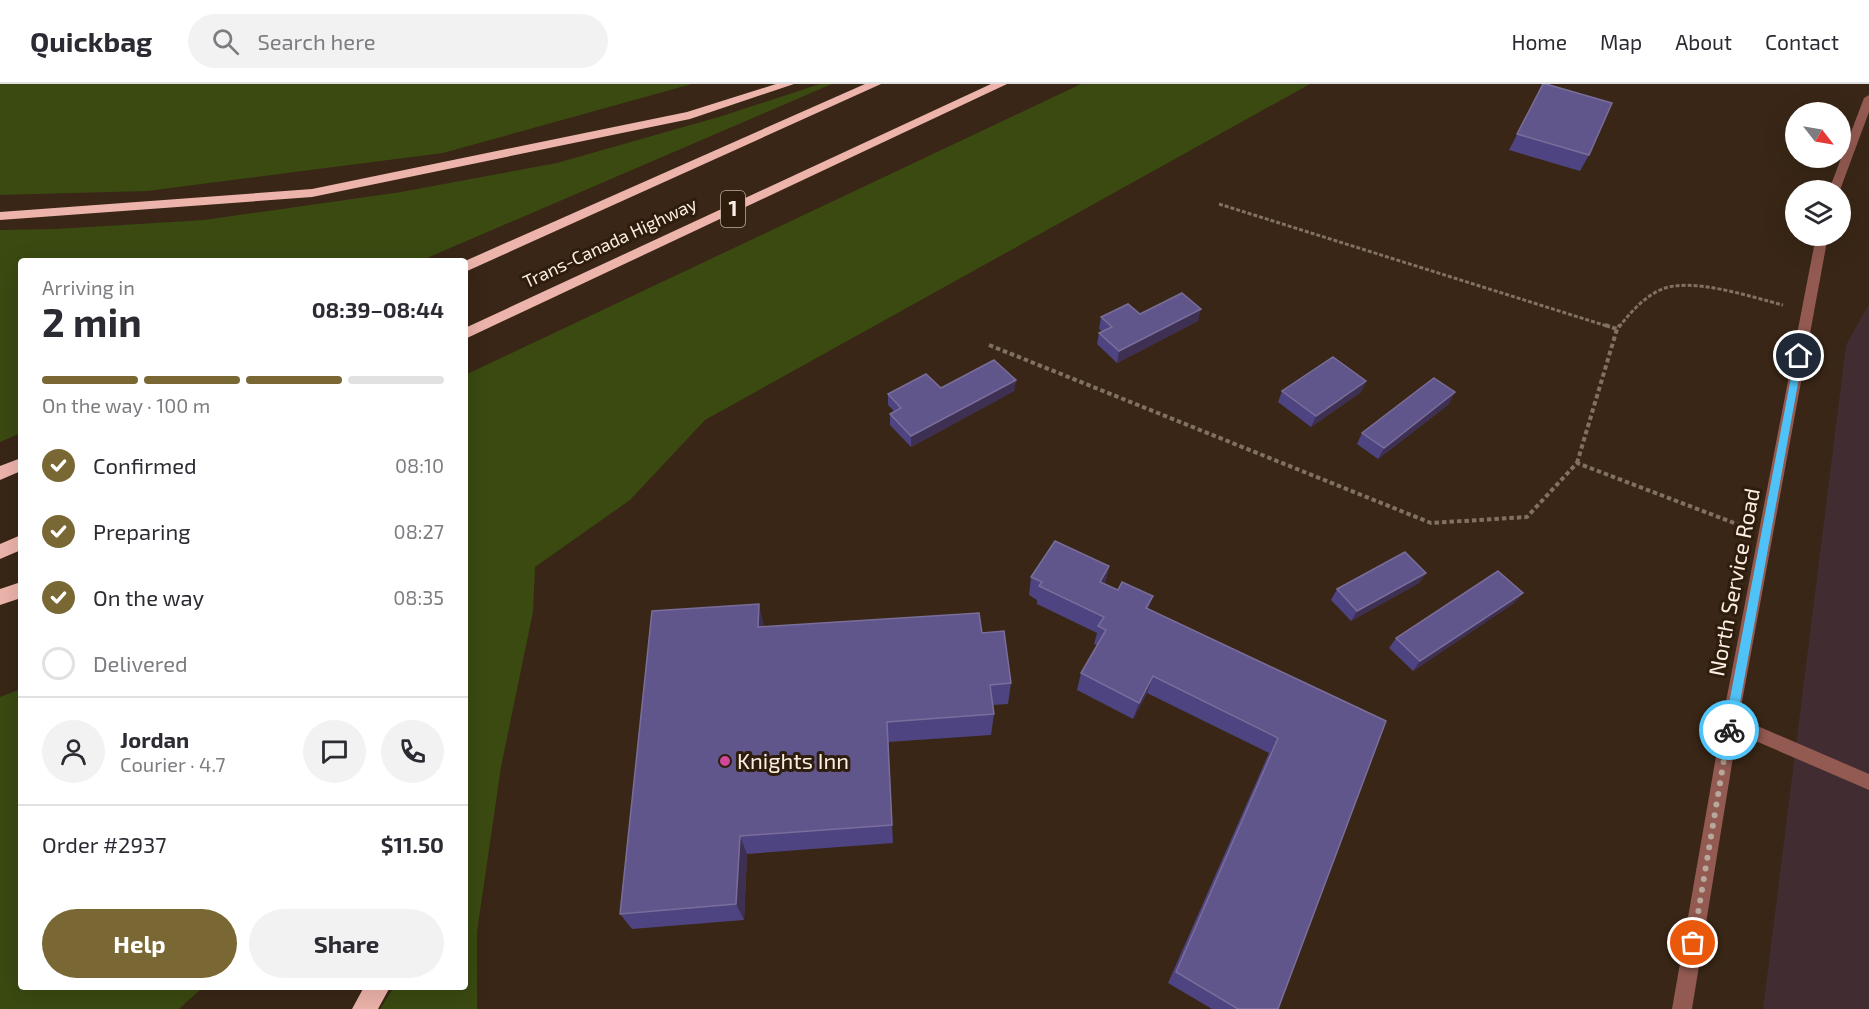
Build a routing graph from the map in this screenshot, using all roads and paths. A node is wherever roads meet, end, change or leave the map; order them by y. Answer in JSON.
{"nodes":[{"id":1,"x":788,"y":84,"type":"edge"},
{"id":2,"x":875,"y":84,"type":"edge"},
{"id":3,"x":1000,"y":84,"type":"edge"},
{"id":4,"x":1010,"y":84,"type":"edge"},
{"id":5,"x":1869,"y":98,"type":"edge"},
{"id":6,"x":962,"y":102,"type":"junction"},
{"id":7,"x":1838,"y":180,"type":"edge"},
{"id":8,"x":1219,"y":204,"type":"dead end"},
{"id":9,"x":0,"y":216,"type":"edge"},
{"id":10,"x":1820,"y":246,"type":"edge"},
{"id":11,"x":468,"y":266,"type":"edge"},
{"id":12,"x":1808,"y":311,"type":"junction"},
{"id":13,"x":1617,"y":329,"type":"junction"},
{"id":14,"x":468,"y":333,"type":"edge"},
{"id":15,"x":989,"y":345,"type":"dead end"},
{"id":16,"x":1577,"y":463,"type":"junction"},
{"id":17,"x":18,"y":465,"type":"edge"},
{"id":18,"x":0,"y":473,"type":"edge"},
{"id":19,"x":1765,"y":534,"type":"junction"},
{"id":20,"x":18,"y":543,"type":"edge"},
{"id":21,"x":0,"y":552,"type":"edge"},
{"id":22,"x":18,"y":592,"type":"edge"},
{"id":23,"x":0,"y":597,"type":"edge"},
{"id":24,"x":1730,"y":722,"type":"junction"},
{"id":25,"x":1869,"y":782,"type":"edge"},
{"id":26,"x":376,"y":990,"type":"edge"},
{"id":27,"x":364,"y":1009,"type":"edge"},
{"id":28,"x":1682,"y":1009,"type":"edge"}],
"edges":[{"from":1,"to":9,"type":"highway"},
{"from":2,"to":11,"type":"highway","name":"Trans-Canada Highway"},
{"from":3,"to":6,"type":"highway","name":"Trans-Canada Highway","number":"1"},
{"from":4,"to":6,"type":"highway"},
{"from":5,"to":7,"type":"street"},
{"from":6,"to":14,"type":"highway","name":"Trans-Canada Highway","number":"1"},
{"from":8,"to":13,"type":"path"},
{"from":10,"to":12,"type":"street","name":"North Service Road"},
{"from":12,"to":13,"type":"path"},
{"from":12,"to":19,"type":"street","name":"North Service Road"},
{"from":13,"to":16,"type":"path"},
{"from":15,"to":16,"type":"path"},
{"from":16,"to":19,"type":"path"},
{"from":17,"to":18,"type":"highway"},
{"from":19,"to":24,"type":"street","name":"North Service Road"},
{"from":20,"to":21,"type":"highway"},
{"from":22,"to":23,"type":"highway"},
{"from":24,"to":25,"type":"street"},
{"from":24,"to":28,"type":"street","name":"North Service Road"},
{"from":26,"to":27,"type":"highway"}]}
